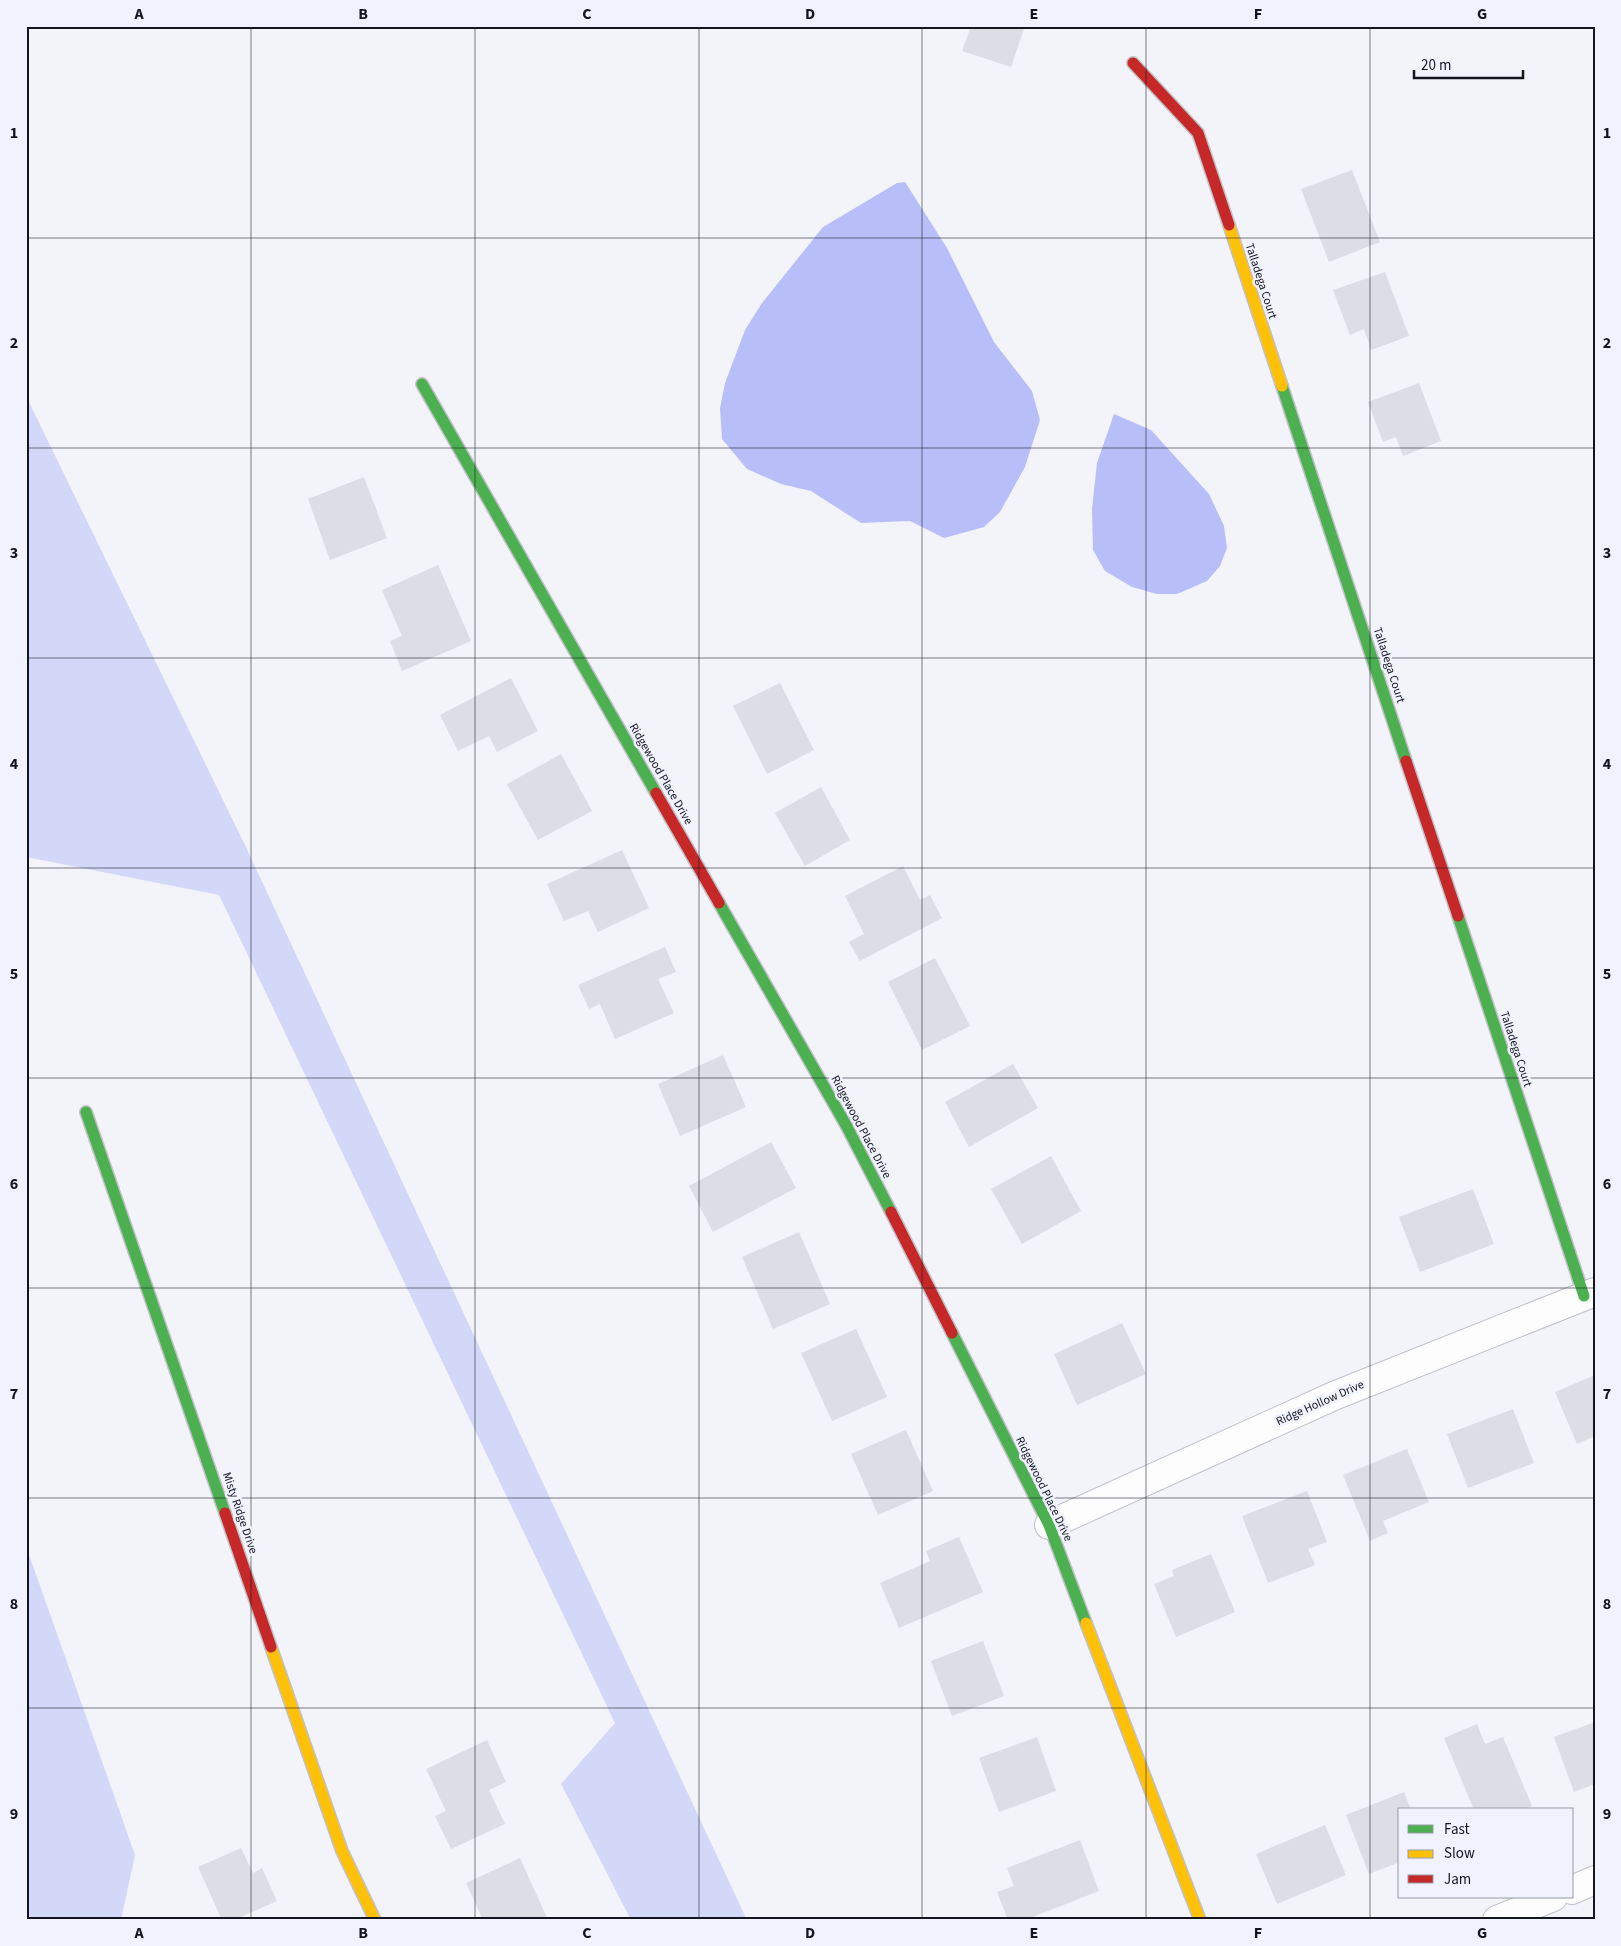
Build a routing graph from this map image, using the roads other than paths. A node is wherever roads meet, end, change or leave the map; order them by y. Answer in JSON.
{"nodes":[{"id":1,"x":1133,"y":63,"type":"dead end"},
{"id":2,"x":422,"y":384,"type":"dead end"},
{"id":3,"x":86,"y":1112,"type":"dead end"},
{"id":4,"x":1589,"y":1294,"type":"edge"},
{"id":5,"x":1050,"y":1526,"type":"junction"},
{"id":6,"x":1595,"y":1880,"type":"edge"},
{"id":7,"x":1574,"y":1889,"type":"edge"},
{"id":8,"x":1551,"y":1898,"type":"edge"},
{"id":9,"x":375,"y":1920,"type":"edge"},
{"id":10,"x":1200,"y":1920,"type":"edge"},
{"id":11,"x":1498,"y":1920,"type":"edge"}],
"edges":[{"from":1,"to":4,"type":"street","name":"Talladega Court"},
{"from":2,"to":5,"type":"street","name":"Ridgewood Place Drive"},
{"from":3,"to":9,"type":"street","name":"Misty Ridge Drive"},
{"from":4,"to":5,"type":"street","name":"Ridge Hollow Drive"},
{"from":5,"to":10,"type":"street","name":"Ridgewood Place Drive"},
{"from":6,"to":7,"type":"street"},
{"from":8,"to":11,"type":"street"}]}
